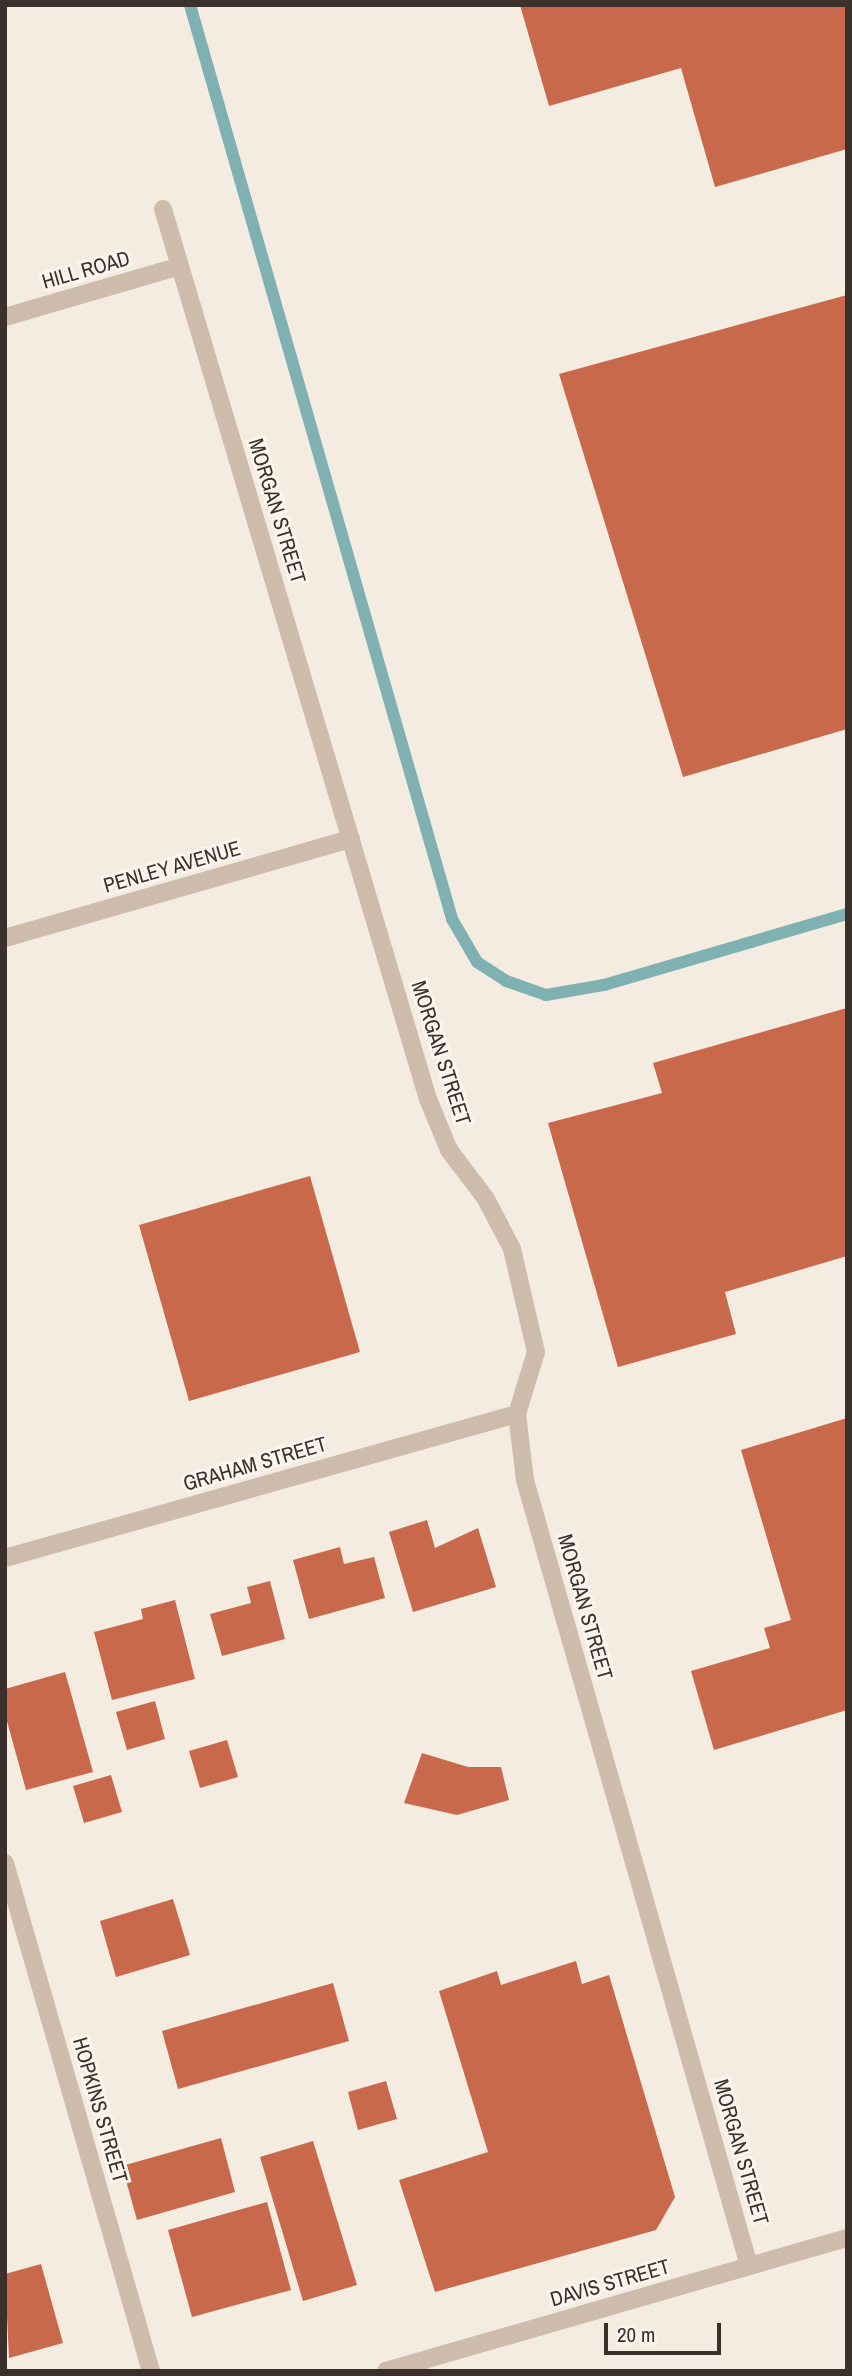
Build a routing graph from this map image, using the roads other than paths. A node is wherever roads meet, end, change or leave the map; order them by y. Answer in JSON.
{"nodes":[{"id":1,"x":163,"y":209,"type":"dead end"},
{"id":2,"x":180,"y":266,"type":"junction"},
{"id":3,"x":5,"y":317,"type":"edge"},
{"id":4,"x":351,"y":839,"type":"junction"},
{"id":5,"x":5,"y":938,"type":"edge"},
{"id":6,"x":517,"y":1414,"type":"junction"},
{"id":7,"x":5,"y":1558,"type":"edge"},
{"id":8,"x":5,"y":1863,"type":"edge"},
{"id":9,"x":847,"y":2238,"type":"edge"},
{"id":10,"x":749,"y":2266,"type":"junction"},
{"id":11,"x":151,"y":2371,"type":"edge"},
{"id":12,"x":386,"y":2371,"type":"edge"}],
"edges":[{"from":1,"to":2,"type":"street","name":"MORGAN STREET"},
{"from":2,"to":3,"type":"street","name":"HILL ROAD"},
{"from":2,"to":4,"type":"street","name":"MORGAN STREET"},
{"from":4,"to":5,"type":"street","name":"PENLEY AVENUE"},
{"from":4,"to":6,"type":"street","name":"MORGAN STREET"},
{"from":6,"to":7,"type":"street","name":"GRAHAM STREET"},
{"from":6,"to":10,"type":"street","name":"MORGAN STREET"},
{"from":8,"to":11,"type":"street","name":"HOPKINS STREET"},
{"from":9,"to":10,"type":"street","name":"DAVIS STREET"},
{"from":10,"to":12,"type":"street","name":"DAVIS STREET"}]}
